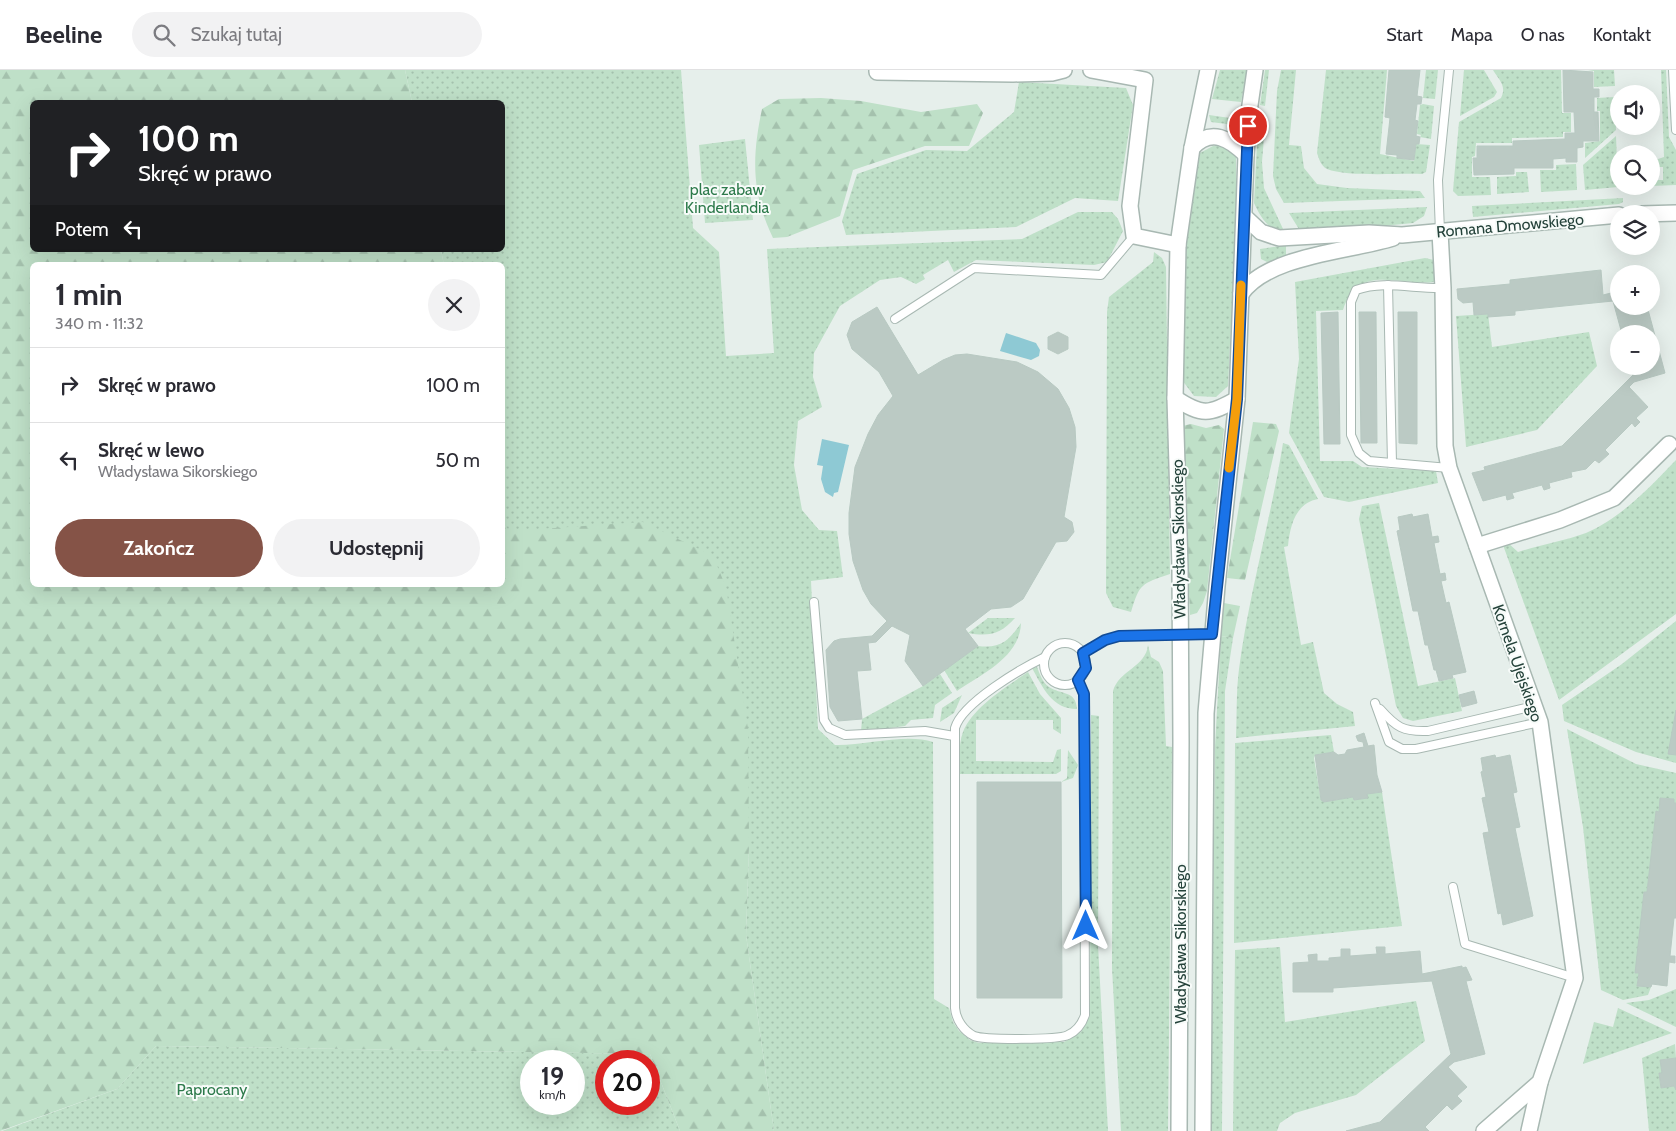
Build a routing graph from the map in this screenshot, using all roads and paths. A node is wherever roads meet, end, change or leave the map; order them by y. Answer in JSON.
{"nodes":[{"id":1,"x":877,"y":70,"type":"edge"},
{"id":2,"x":1064,"y":70,"type":"edge"},
{"id":3,"x":1091,"y":70,"type":"edge"},
{"id":4,"x":1208,"y":70,"type":"edge"},
{"id":5,"x":1255,"y":70,"type":"edge"},
{"id":6,"x":1449,"y":70,"type":"edge"},
{"id":7,"x":1673,"y":70,"type":"edge"},
{"id":8,"x":1676,"y":130,"type":"edge"},
{"id":9,"x":1192,"y":148,"type":"junction"},
{"id":10,"x":1246,"y":155,"type":"junction"},
{"id":11,"x":1660,"y":213,"type":"edge"},
{"id":12,"x":1676,"y":213,"type":"edge"},
{"id":13,"x":1610,"y":217,"type":"edge"},
{"id":14,"x":1245,"y":218,"type":"junction"},
{"id":15,"x":1440,"y":232,"type":"junction"},
{"id":16,"x":1402,"y":235,"type":"junction"},
{"id":17,"x":1134,"y":236,"type":"junction"},
{"id":18,"x":1178,"y":245,"type":"junction"},
{"id":19,"x":1388,"y":285,"type":"junction"},
{"id":20,"x":1443,"y":288,"type":"junction"},
{"id":21,"x":1241,"y":294,"type":"junction"},
{"id":22,"x":895,"y":319,"type":"dead end"},
{"id":23,"x":1175,"y":398,"type":"junction"},
{"id":24,"x":1237,"y":399,"type":"junction"},
{"id":25,"x":1669,"y":444,"type":"dead end"},
{"id":26,"x":1392,"y":463,"type":"junction"},
{"id":27,"x":1449,"y":468,"type":"junction"},
{"id":28,"x":1478,"y":546,"type":"junction"},
{"id":29,"x":814,"y":602,"type":"dead end"},
{"id":30,"x":1212,"y":634,"type":"junction"},
{"id":31,"x":1180,"y":636,"type":"junction"},
{"id":32,"x":1083,"y":653,"type":"junction"},
{"id":33,"x":1045,"y":657,"type":"junction"},
{"id":34,"x":1078,"y":680,"type":"junction"},
{"id":35,"x":1534,"y":706,"type":"junction"},
{"id":36,"x":1540,"y":722,"type":"junction"},
{"id":37,"x":954,"y":736,"type":"junction"},
{"id":38,"x":1453,"y":887,"type":"dead end"},
{"id":39,"x":1575,"y":978,"type":"junction"},
{"id":40,"x":1540,"y":1082,"type":"junction"},
{"id":41,"x":1179,"y":1131,"type":"edge"},
{"id":42,"x":1203,"y":1131,"type":"edge"},
{"id":43,"x":1484,"y":1131,"type":"edge"},
{"id":44,"x":1529,"y":1131,"type":"edge"}],
"edges":[{"from":1,"to":2,"type":"street"},
{"from":3,"to":17,"type":"street"},
{"from":4,"to":9,"type":"street","name":"Władysława Sikorskiego"},
{"from":5,"to":10,"type":"street","name":"Władysława Sikorskiego"},
{"from":6,"to":15,"type":"lane"},
{"from":7,"to":8,"type":"lane"},
{"from":9,"to":10,"type":"street"},
{"from":9,"to":18,"type":"street","name":"Władysława Sikorskiego"},
{"from":10,"to":14,"type":"street","name":"Władysława Sikorskiego"},
{"from":11,"to":12,"type":"street"},
{"from":13,"to":15,"type":"street","name":"Romana Dmowskiego"},
{"from":14,"to":16,"type":"street","name":"Romana Dmowskiego"},
{"from":14,"to":21,"type":"street","name":"Władysława Sikorskiego"},
{"from":15,"to":16,"type":"street","name":"Romana Dmowskiego"},
{"from":15,"to":20,"type":"street","name":"Kornela Ujejskiego"},
{"from":16,"to":21,"type":"street","name":"Romana Dmowskiego"},
{"from":17,"to":18,"type":"street"},
{"from":17,"to":22,"type":"lane"},
{"from":18,"to":23,"type":"street","name":"Władysława Sikorskiego"},
{"from":19,"to":20,"type":"lane"},
{"from":19,"to":26,"type":"lane"},
{"from":19,"to":26,"type":"lane"},
{"from":20,"to":27,"type":"street","name":"Kornela Ujejskiego"},
{"from":21,"to":24,"type":"street","name":"Władysława Sikorskiego"},
{"from":23,"to":24,"type":"street"},
{"from":23,"to":31,"type":"street","name":"Władysława Sikorskiego"},
{"from":24,"to":30,"type":"street","name":"Władysława Sikorskiego"},
{"from":25,"to":28,"type":"street"},
{"from":26,"to":27,"type":"lane"},
{"from":27,"to":28,"type":"street","name":"Kornela Ujejskiego"},
{"from":28,"to":35,"type":"street","name":"Kornela Ujejskiego"},
{"from":29,"to":37,"type":"lane"},
{"from":30,"to":31,"type":"lane"},
{"from":30,"to":42,"type":"street","name":"Władysława Sikorskiego"},
{"from":31,"to":32,"type":"lane"},
{"from":31,"to":41,"type":"street","name":"Władysława Sikorskiego"},
{"from":32,"to":33,"type":"lane"},
{"from":32,"to":34,"type":"lane"},
{"from":33,"to":34,"type":"lane"},
{"from":33,"to":37,"type":"lane"},
{"from":34,"to":37,"type":"lane"},
{"from":35,"to":36,"type":"street","name":"Kornela Ujejskiego"},
{"from":35,"to":36,"type":"lane"},
{"from":36,"to":39,"type":"street","name":"Kornela Ujejskiego"},
{"from":38,"to":39,"type":"lane"},
{"from":39,"to":40,"type":"street","name":"Kornela Ujejskiego"},
{"from":40,"to":43,"type":"street"},
{"from":40,"to":44,"type":"street","name":"Kornela Ujejskiego"}]}
